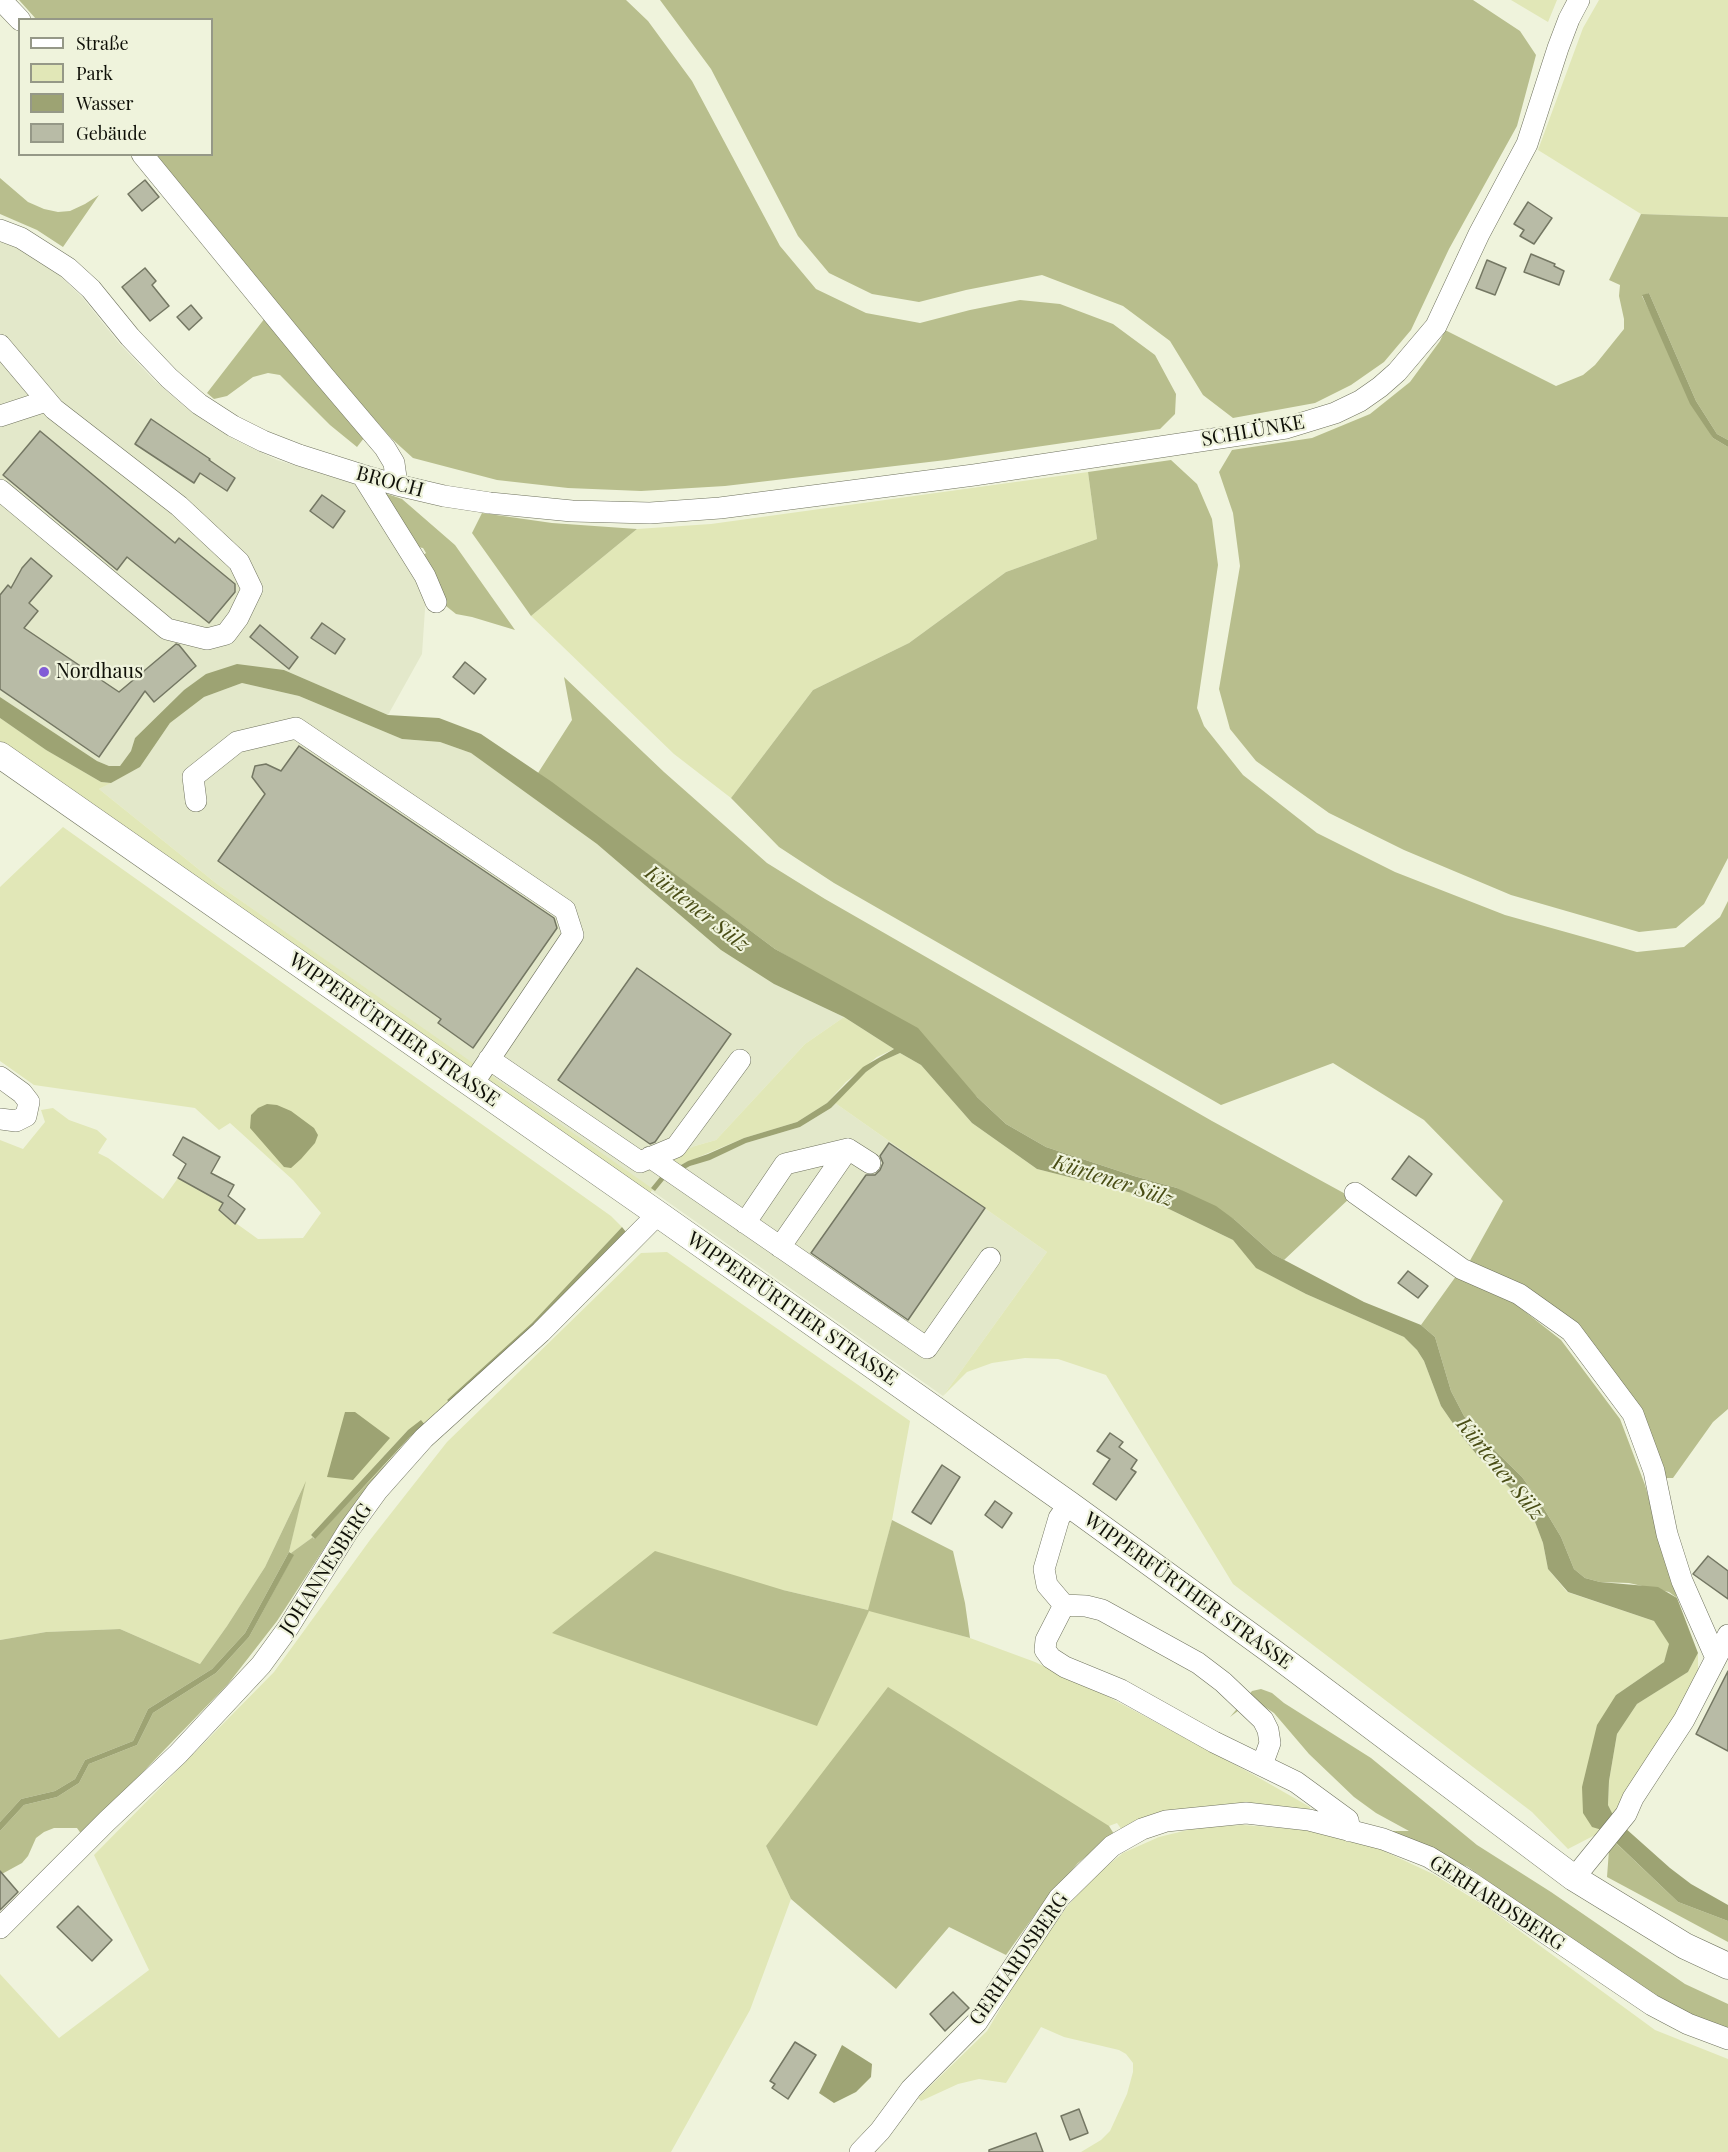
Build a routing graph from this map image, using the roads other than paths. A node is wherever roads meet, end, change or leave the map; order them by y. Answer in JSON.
{"nodes":[{"id":1,"x":2,"y":0,"type":"edge"},
{"id":2,"x":1579,"y":0,"type":"edge"},
{"id":3,"x":18,"y":18,"type":"edge"},
{"id":4,"x":144,"y":156,"type":"edge"},
{"id":5,"x":0,"y":230,"type":"edge"},
{"id":6,"x":0,"y":345,"type":"edge"},
{"id":7,"x":46,"y":401,"type":"junction"},
{"id":8,"x":0,"y":416,"type":"edge"},
{"id":9,"x":362,"y":475,"type":"junction"},
{"id":10,"x":397,"y":485,"type":"junction"},
{"id":11,"x":0,"y":490,"type":"edge"},
{"id":12,"x":861,"y":490,"type":"joint"},
{"id":13,"x":436,"y":602,"type":"dead end"},
{"id":14,"x":0,"y":755,"type":"edge"},
{"id":15,"x":196,"y":801,"type":"dead end"},
{"id":16,"x":489,"y":1059,"type":"junction"},
{"id":17,"x":741,"y":1060,"type":"dead end"},
{"id":18,"x":0,"y":1077,"type":"edge"},
{"id":19,"x":472,"y":1084,"type":"junction"},
{"id":20,"x":0,"y":1119,"type":"edge"},
{"id":21,"x":848,"y":1149,"type":"junction"},
{"id":22,"x":655,"y":1161,"type":"junction"},
{"id":23,"x":870,"y":1163,"type":"dead end"},
{"id":24,"x":1354,"y":1193,"type":"dead end"},
{"id":25,"x":658,"y":1214,"type":"junction"},
{"id":26,"x":745,"y":1223,"type":"junction"},
{"id":27,"x":780,"y":1247,"type":"junction"},
{"id":28,"x":990,"y":1258,"type":"dead end"},
{"id":29,"x":1069,"y":1504,"type":"junction"},
{"id":30,"x":1064,"y":1605,"type":"junction"},
{"id":31,"x":1728,"y":1635,"type":"edge"},
{"id":32,"x":1716,"y":1658,"type":"junction"},
{"id":33,"x":1262,"y":1765,"type":"junction"},
{"id":34,"x":1350,"y":1831,"type":"junction"},
{"id":35,"x":1574,"y":1878,"type":"junction"},
{"id":36,"x":0,"y":1928,"type":"edge"},
{"id":37,"x":1728,"y":1966,"type":"edge"},
{"id":38,"x":1728,"y":2039,"type":"edge"},
{"id":39,"x":860,"y":2152,"type":"edge"}],
"edges":[{"from":1,"to":3,"type":"street"},
{"from":2,"to":12,"type":"street","name":"SCHLÜNKE"},
{"from":4,"to":10,"type":"street"},
{"from":5,"to":9,"type":"street","name":"BROCH"},
{"from":6,"to":7,"type":"street"},
{"from":7,"to":8,"type":"street"},
{"from":7,"to":11,"type":"street"},
{"from":9,"to":10,"type":"street","name":"BROCH"},
{"from":9,"to":13,"type":"street"},
{"from":10,"to":12,"type":"street","name":"BROCH"},
{"from":14,"to":19,"type":"main road","name":"WIPPERFÜRTHER STRASSE"},
{"from":15,"to":16,"type":"street"},
{"from":16,"to":19,"type":"street"},
{"from":16,"to":22,"type":"street"},
{"from":17,"to":22,"type":"street"},
{"from":18,"to":20,"type":"street"},
{"from":19,"to":25,"type":"main road","name":"WIPPERFÜRTHER STRASSE"},
{"from":21,"to":23,"type":"street"},
{"from":21,"to":26,"type":"street"},
{"from":21,"to":27,"type":"street"},
{"from":22,"to":26,"type":"street"},
{"from":24,"to":32,"type":"street"},
{"from":25,"to":29,"type":"main road","name":"WIPPERFÜRTHER STRASSE"},
{"from":25,"to":36,"type":"street","name":"JOHANNESBERG"},
{"from":26,"to":27,"type":"street"},
{"from":27,"to":28,"type":"street"},
{"from":29,"to":30,"type":"street"},
{"from":29,"to":35,"type":"main road","name":"WIPPERFÜRTHER STRASSE"},
{"from":30,"to":33,"type":"street"},
{"from":30,"to":33,"type":"street"},
{"from":31,"to":32,"type":"street"},
{"from":32,"to":35,"type":"street"},
{"from":33,"to":34,"type":"street"},
{"from":34,"to":38,"type":"street","name":"GERHARDSBERG"},
{"from":34,"to":39,"type":"street","name":"GERHARDSBERG"},
{"from":35,"to":37,"type":"main road","name":"WIPPERFÜRTHER STRASSE"}]}
